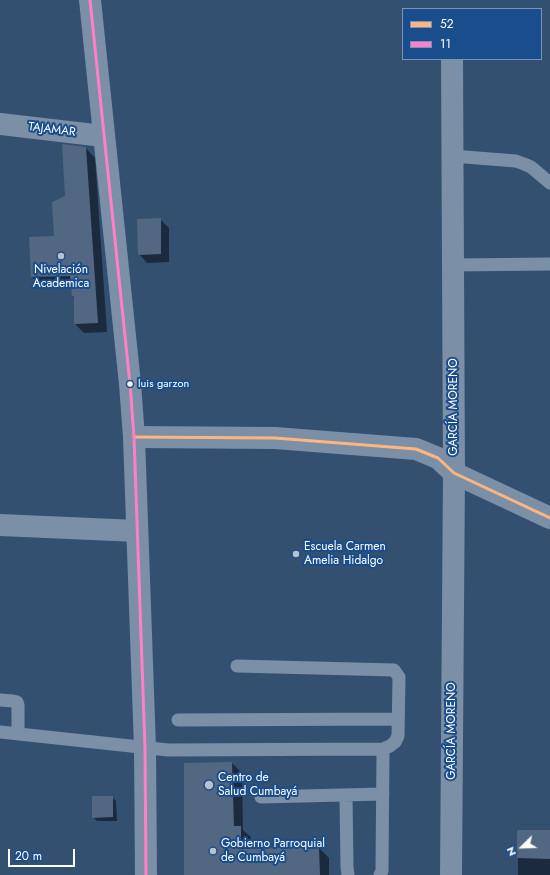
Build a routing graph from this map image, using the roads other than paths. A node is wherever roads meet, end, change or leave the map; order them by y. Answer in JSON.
{"nodes":[{"id":1,"x":90,"y":0,"type":"edge"},
{"id":2,"x":452,"y":60,"type":"edge"},
{"id":3,"x":0,"y":124,"type":"edge"},
{"id":4,"x":103,"y":136,"type":"junction"},
{"id":5,"x":452,"y":156,"type":"junction"},
{"id":6,"x":550,"y":183,"type":"edge"},
{"id":7,"x":550,"y":264,"type":"edge"},
{"id":8,"x":453,"y":265,"type":"junction"},
{"id":9,"x":134,"y":437,"type":"junction"},
{"id":10,"x":454,"y":473,"type":"junction"},
{"id":11,"x":550,"y":518,"type":"edge"},
{"id":12,"x":0,"y":525,"type":"edge"},
{"id":13,"x":137,"y":531,"type":"junction"},
{"id":14,"x":237,"y":666,"type":"dead end"},
{"id":15,"x":0,"y":700,"type":"edge"},
{"id":16,"x":398,"y":719,"type":"junction"},
{"id":17,"x":178,"y":720,"type":"dead end"},
{"id":18,"x":0,"y":732,"type":"edge"},
{"id":19,"x":18,"y":733,"type":"junction"},
{"id":20,"x":145,"y":748,"type":"junction"},
{"id":21,"x":383,"y":749,"type":"junction"},
{"id":22,"x":383,"y":794,"type":"junction"},
{"id":23,"x":346,"y":796,"type":"junction"},
{"id":24,"x":261,"y":797,"type":"dead end"},
{"id":25,"x":146,"y":875,"type":"edge"},
{"id":26,"x":348,"y":875,"type":"edge"},
{"id":27,"x":380,"y":875,"type":"edge"},
{"id":28,"x":451,"y":875,"type":"edge"}],
"edges":[{"from":1,"to":4,"type":"street"},
{"from":2,"to":5,"type":"street","name":"GARCÍA MORENO"},
{"from":3,"to":4,"type":"street","name":"TAJAMAR"},
{"from":4,"to":9,"type":"street"},
{"from":5,"to":6,"type":"lane"},
{"from":5,"to":8,"type":"street","name":"GARCÍA MORENO"},
{"from":7,"to":8,"type":"lane"},
{"from":8,"to":10,"type":"street","name":"GARCÍA MORENO"},
{"from":9,"to":10,"type":"street"},
{"from":9,"to":13,"type":"street"},
{"from":10,"to":11,"type":"street"},
{"from":10,"to":28,"type":"street","name":"GARCÍA MORENO"},
{"from":12,"to":13,"type":"street"},
{"from":13,"to":20,"type":"street"},
{"from":14,"to":16,"type":"lane"},
{"from":15,"to":19,"type":"lane"},
{"from":16,"to":17,"type":"lane"},
{"from":16,"to":21,"type":"lane"},
{"from":18,"to":19,"type":"lane"},
{"from":19,"to":20,"type":"lane"},
{"from":20,"to":21,"type":"lane"},
{"from":20,"to":25,"type":"street"},
{"from":21,"to":22,"type":"lane"},
{"from":22,"to":23,"type":"lane"},
{"from":22,"to":27,"type":"lane"},
{"from":23,"to":24,"type":"lane"},
{"from":23,"to":26,"type":"lane"}]}
